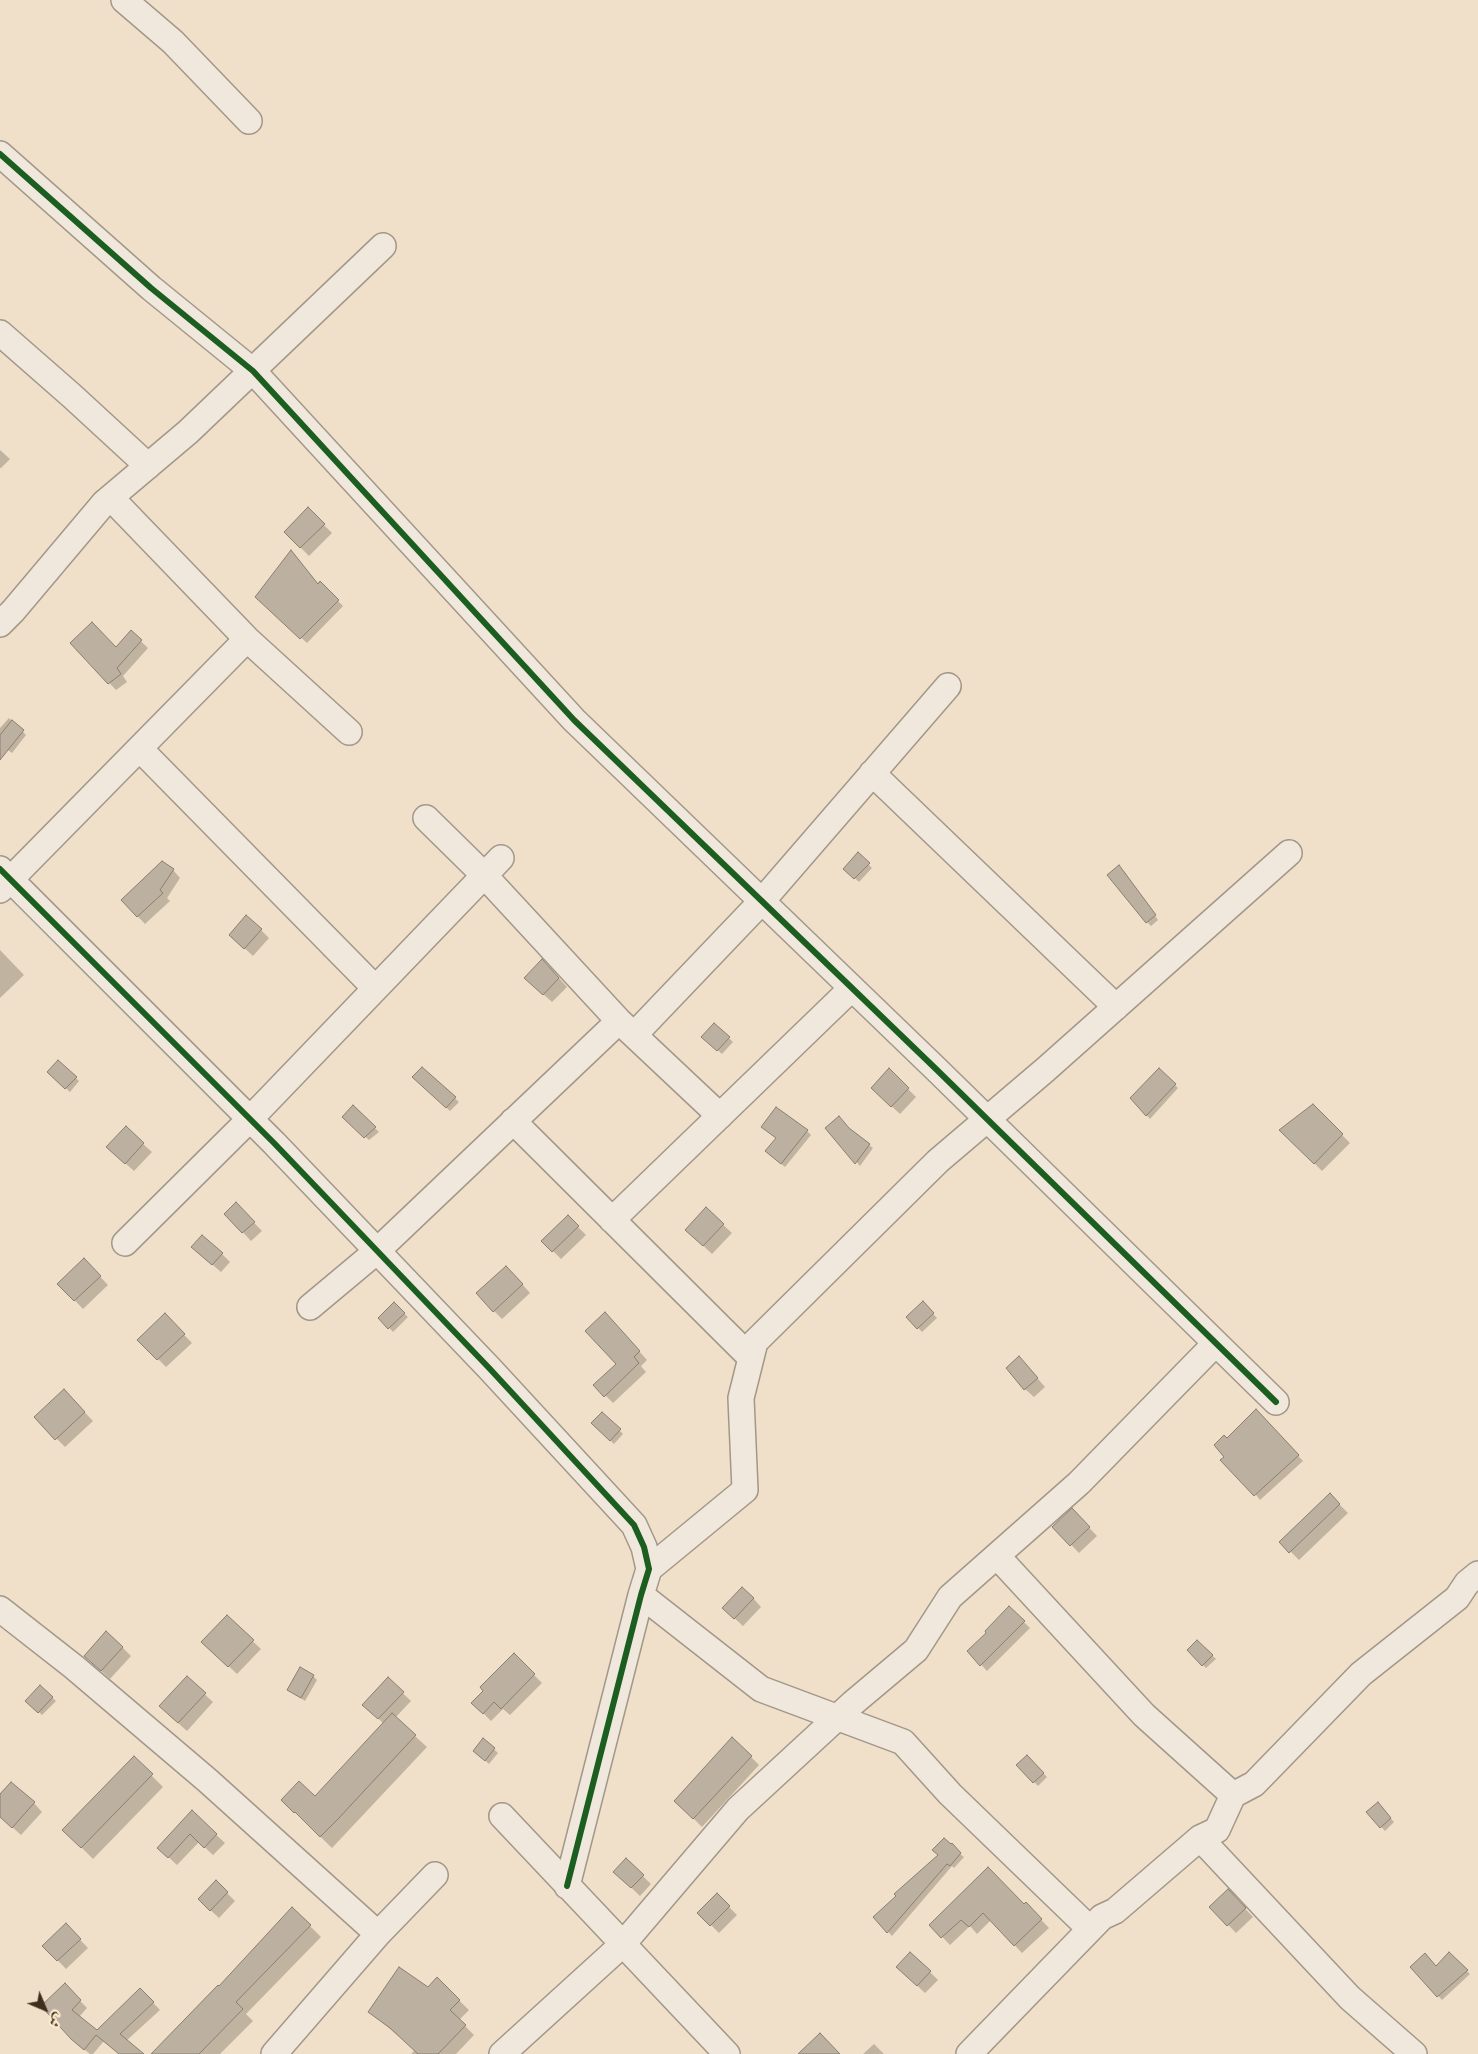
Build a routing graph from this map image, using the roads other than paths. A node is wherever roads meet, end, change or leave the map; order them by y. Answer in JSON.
{"nodes":[{"id":1,"x":124,"y":0,"type":"edge"},
{"id":2,"x":248,"y":121,"type":"dead end"},
{"id":3,"x":0,"y":154,"type":"edge"},
{"id":4,"x":384,"y":246,"type":"dead end"},
{"id":5,"x":0,"y":333,"type":"edge"},
{"id":6,"x":253,"y":371,"type":"junction"},
{"id":7,"x":148,"y":466,"type":"junction"},
{"id":8,"x":111,"y":498,"type":"junction"},
{"id":9,"x":0,"y":624,"type":"edge"},
{"id":10,"x":248,"y":639,"type":"junction"},
{"id":11,"x":948,"y":686,"type":"dead end"},
{"id":12,"x":348,"y":732,"type":"dead end"},
{"id":13,"x":140,"y":749,"type":"junction"},
{"id":14,"x":872,"y":773,"type":"junction"},
{"id":15,"x":426,"y":818,"type":"dead end"},
{"id":16,"x":1289,"y":853,"type":"dead end"},
{"id":17,"x":501,"y":858,"type":"dead end"},
{"id":18,"x":484,"y":876,"type":"junction"},
{"id":19,"x":3,"y":879,"type":"edge"},
{"id":20,"x":762,"y":902,"type":"junction"},
{"id":21,"x":375,"y":988,"type":"junction"},
{"id":22,"x":852,"y":988,"type":"junction"},
{"id":23,"x":1116,"y":1007,"type":"junction"},
{"id":24,"x":626,"y":1028,"type":"junction"},
{"id":25,"x":720,"y":1116,"type":"junction"},
{"id":26,"x":250,"y":1119,"type":"junction"},
{"id":27,"x":987,"y":1119,"type":"junction"},
{"id":28,"x":513,"y":1121,"type":"junction"},
{"id":29,"x":612,"y":1220,"type":"junction"},
{"id":30,"x":126,"y":1243,"type":"dead end"},
{"id":31,"x":377,"y":1251,"type":"junction"},
{"id":32,"x":310,"y":1307,"type":"dead end"},
{"id":33,"x":1215,"y":1344,"type":"junction"},
{"id":34,"x":751,"y":1358,"type":"junction"},
{"id":35,"x":1276,"y":1402,"type":"dead end"},
{"id":36,"x":997,"y":1556,"type":"junction"},
{"id":37,"x":650,"y":1569,"type":"junction"},
{"id":38,"x":1478,"y":1574,"type":"edge"},
{"id":39,"x":641,"y":1595,"type":"junction"},
{"id":40,"x":0,"y":1609,"type":"edge"},
{"id":41,"x":836,"y":1719,"type":"junction"},
{"id":42,"x":1233,"y":1795,"type":"junction"},
{"id":43,"x":502,"y":1816,"type":"dead end"},
{"id":44,"x":1200,"y":1838,"type":"junction"},
{"id":45,"x":434,"y":1875,"type":"dead end"},
{"id":46,"x":567,"y":1886,"type":"junction"},
{"id":47,"x":1090,"y":1929,"type":"junction"},
{"id":48,"x":378,"y":1934,"type":"junction"},
{"id":49,"x":623,"y":1944,"type":"junction"},
{"id":50,"x":274,"y":2054,"type":"edge"},
{"id":51,"x":502,"y":2054,"type":"edge"},
{"id":52,"x":727,"y":2054,"type":"edge"},
{"id":53,"x":969,"y":2054,"type":"edge"},
{"id":54,"x":1414,"y":2054,"type":"edge"}],
"edges":[{"from":1,"to":2,"type":"street"},
{"from":3,"to":6,"type":"street"},
{"from":4,"to":6,"type":"street"},
{"from":5,"to":7,"type":"street"},
{"from":6,"to":7,"type":"street"},
{"from":6,"to":20,"type":"street"},
{"from":7,"to":8,"type":"street"},
{"from":8,"to":9,"type":"street"},
{"from":8,"to":10,"type":"street"},
{"from":10,"to":12,"type":"street"},
{"from":10,"to":13,"type":"street"},
{"from":11,"to":14,"type":"street"},
{"from":13,"to":19,"type":"street"},
{"from":13,"to":21,"type":"street"},
{"from":14,"to":20,"type":"street"},
{"from":14,"to":23,"type":"street"},
{"from":15,"to":18,"type":"street"},
{"from":16,"to":23,"type":"street"},
{"from":17,"to":18,"type":"street"},
{"from":18,"to":21,"type":"street"},
{"from":18,"to":24,"type":"street"},
{"from":19,"to":26,"type":"street"},
{"from":20,"to":22,"type":"street"},
{"from":20,"to":24,"type":"street"},
{"from":21,"to":26,"type":"street"},
{"from":22,"to":25,"type":"street"},
{"from":22,"to":27,"type":"street"},
{"from":23,"to":27,"type":"street"},
{"from":24,"to":25,"type":"street"},
{"from":24,"to":28,"type":"street"},
{"from":25,"to":29,"type":"street"},
{"from":26,"to":30,"type":"street"},
{"from":26,"to":31,"type":"street"},
{"from":27,"to":33,"type":"street"},
{"from":27,"to":34,"type":"street"},
{"from":28,"to":29,"type":"street"},
{"from":28,"to":31,"type":"street"},
{"from":29,"to":34,"type":"street"},
{"from":31,"to":32,"type":"street"},
{"from":31,"to":37,"type":"street"},
{"from":33,"to":35,"type":"street"},
{"from":33,"to":36,"type":"street"},
{"from":34,"to":37,"type":"street"},
{"from":36,"to":41,"type":"street"},
{"from":36,"to":42,"type":"street"},
{"from":37,"to":39,"type":"street"},
{"from":38,"to":42,"type":"street"},
{"from":39,"to":41,"type":"street"},
{"from":39,"to":46,"type":"street"},
{"from":40,"to":48,"type":"street"},
{"from":41,"to":47,"type":"street"},
{"from":41,"to":49,"type":"street"},
{"from":42,"to":44,"type":"street"},
{"from":43,"to":46,"type":"street"},
{"from":44,"to":47,"type":"street"},
{"from":44,"to":54,"type":"street"},
{"from":45,"to":48,"type":"street"},
{"from":46,"to":49,"type":"street"},
{"from":47,"to":53,"type":"street"},
{"from":48,"to":50,"type":"street"},
{"from":49,"to":51,"type":"street"},
{"from":49,"to":52,"type":"street"}]}
